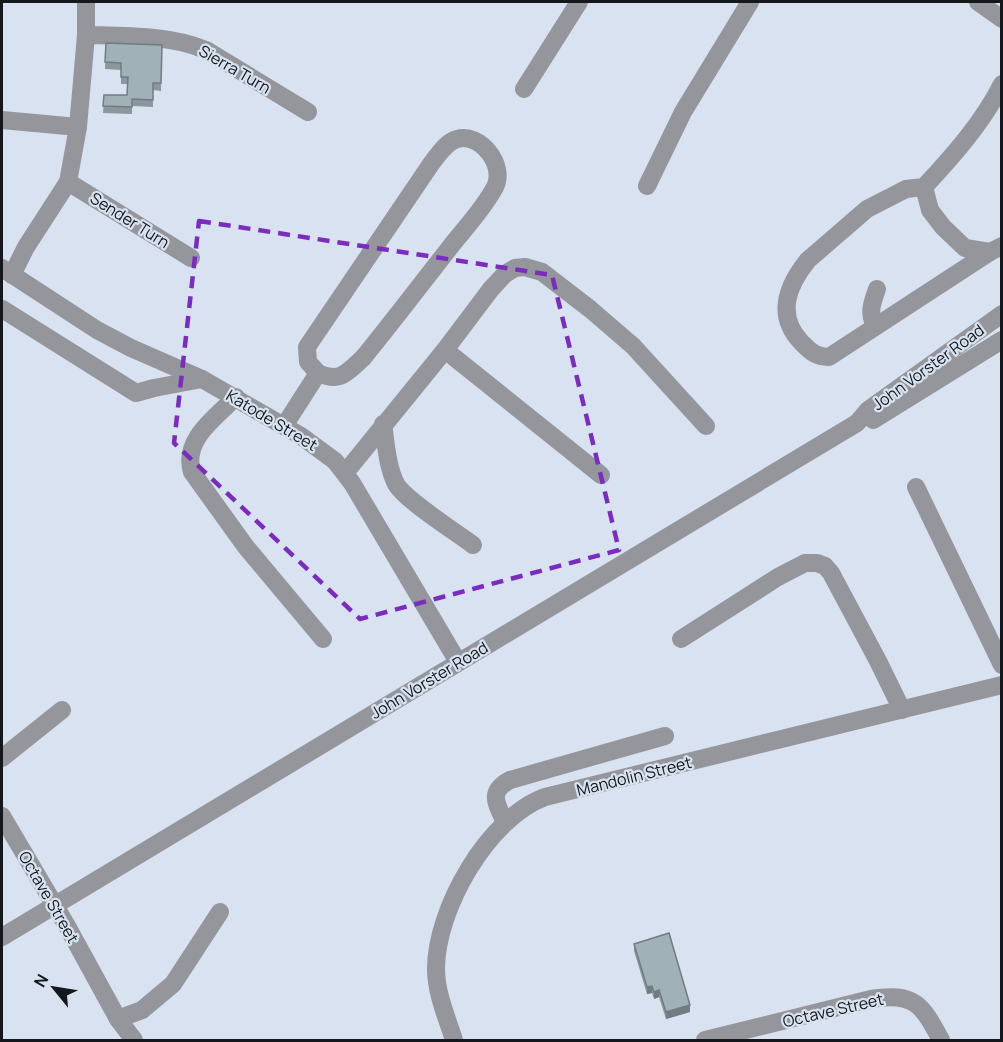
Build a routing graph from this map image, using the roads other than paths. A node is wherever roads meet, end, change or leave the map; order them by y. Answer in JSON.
{"nodes":[{"id":1,"x":86,"y":2,"type":"edge"},
{"id":2,"x":579,"y":2,"type":"edge"},
{"id":3,"x":750,"y":2,"type":"edge"},
{"id":4,"x":978,"y":2,"type":"edge"},
{"id":5,"x":1002,"y":19,"type":"edge"},
{"id":6,"x":86,"y":35,"type":"junction"},
{"id":7,"x":1002,"y":84,"type":"edge"},
{"id":8,"x":524,"y":89,"type":"dead end"},
{"id":9,"x":308,"y":112,"type":"dead end"},
{"id":10,"x":2,"y":120,"type":"edge"},
{"id":11,"x":78,"y":127,"type":"junction"},
{"id":12,"x":68,"y":182,"type":"junction"},
{"id":13,"x":647,"y":186,"type":"dead end"},
{"id":14,"x":924,"y":187,"type":"junction"},
{"id":15,"x":996,"y":249,"type":"edge"},
{"id":16,"x":191,"y":258,"type":"dead end"},
{"id":17,"x":7,"y":271,"type":"edge"},
{"id":18,"x":877,"y":289,"type":"dead end"},
{"id":19,"x":2,"y":309,"type":"edge"},
{"id":20,"x":1002,"y":314,"type":"edge"},
{"id":21,"x":875,"y":326,"type":"junction"},
{"id":22,"x":1002,"y":340,"type":"edge"},
{"id":23,"x":445,"y":350,"type":"junction"},
{"id":24,"x":318,"y":372,"type":"junction"},
{"id":25,"x":202,"y":379,"type":"junction"},
{"id":26,"x":237,"y":397,"type":"junction"},
{"id":27,"x":857,"y":423,"type":"junction"},
{"id":28,"x":383,"y":424,"type":"junction"},
{"id":29,"x":284,"y":426,"type":"junction"},
{"id":30,"x":706,"y":426,"type":"dead end"},
{"id":31,"x":345,"y":473,"type":"junction"},
{"id":32,"x":601,"y":475,"type":"dead end"},
{"id":33,"x":916,"y":487,"type":"dead end"},
{"id":34,"x":473,"y":545,"type":"dead end"},
{"id":35,"x":324,"y":639,"type":"dead end"},
{"id":36,"x":681,"y":639,"type":"dead end"},
{"id":37,"x":458,"y":662,"type":"junction"},
{"id":38,"x":1002,"y":665,"type":"edge"},
{"id":39,"x":1002,"y":685,"type":"edge"},
{"id":40,"x":62,"y":710,"type":"dead end"},
{"id":41,"x":902,"y":710,"type":"junction"},
{"id":42,"x":665,"y":735,"type":"dead end"},
{"id":43,"x":2,"y":758,"type":"edge"},
{"id":44,"x":2,"y":816,"type":"edge"},
{"id":45,"x":505,"y":822,"type":"junction"},
{"id":46,"x":55,"y":906,"type":"junction"},
{"id":47,"x":220,"y":912,"type":"dead end"},
{"id":48,"x":2,"y":937,"type":"edge"},
{"id":49,"x":118,"y":1019,"type":"junction"},
{"id":50,"x":134,"y":1041,"type":"edge"},
{"id":51,"x":454,"y":1041,"type":"edge"},
{"id":52,"x":705,"y":1041,"type":"edge"},
{"id":53,"x":941,"y":1041,"type":"edge"}],
"edges":[{"from":1,"to":6,"type":"street"},
{"from":2,"to":8,"type":"street"},
{"from":3,"to":13,"type":"street"},
{"from":4,"to":5,"type":"street"},
{"from":6,"to":9,"type":"street","name":"Sierra Turn"},
{"from":6,"to":11,"type":"street"},
{"from":7,"to":14,"type":"street"},
{"from":10,"to":11,"type":"street"},
{"from":11,"to":12,"type":"street"},
{"from":12,"to":16,"type":"street","name":"Sender Turn"},
{"from":12,"to":17,"type":"street"},
{"from":14,"to":15,"type":"street"},
{"from":14,"to":21,"type":"street"},
{"from":15,"to":21,"type":"street"},
{"from":17,"to":25,"type":"street","name":"Katode Street"},
{"from":18,"to":21,"type":"street"},
{"from":19,"to":25,"type":"street"},
{"from":20,"to":27,"type":"street","name":"John Vorster Road"},
{"from":22,"to":27,"type":"street","name":"John Vorster Road"},
{"from":23,"to":28,"type":"street"},
{"from":23,"to":30,"type":"street"},
{"from":23,"to":32,"type":"street"},
{"from":24,"to":24,"type":"street"},
{"from":24,"to":29,"type":"street"},
{"from":25,"to":26,"type":"street","name":"Katode Street"},
{"from":26,"to":29,"type":"street","name":"Katode Street"},
{"from":26,"to":35,"type":"street"},
{"from":27,"to":37,"type":"street","name":"John Vorster Road"},
{"from":28,"to":31,"type":"street"},
{"from":28,"to":34,"type":"street"},
{"from":29,"to":31,"type":"street","name":"Katode Street"},
{"from":31,"to":37,"type":"street","name":"Katode Street"},
{"from":33,"to":38,"type":"street"},
{"from":36,"to":41,"type":"street"},
{"from":37,"to":46,"type":"street","name":"John Vorster Road"},
{"from":39,"to":41,"type":"street","name":"Mandolin Street"},
{"from":40,"to":43,"type":"street"},
{"from":41,"to":45,"type":"street","name":"Mandolin Street"},
{"from":42,"to":45,"type":"street"},
{"from":44,"to":46,"type":"street","name":"Octave Street"},
{"from":45,"to":51,"type":"street","name":"Mandolin Street"},
{"from":46,"to":48,"type":"street","name":"John Vorster Road"},
{"from":46,"to":49,"type":"street","name":"Octave Street"},
{"from":47,"to":49,"type":"street"},
{"from":49,"to":50,"type":"street","name":"Octave Street"},
{"from":52,"to":53,"type":"street","name":"Octave Street"}]}
